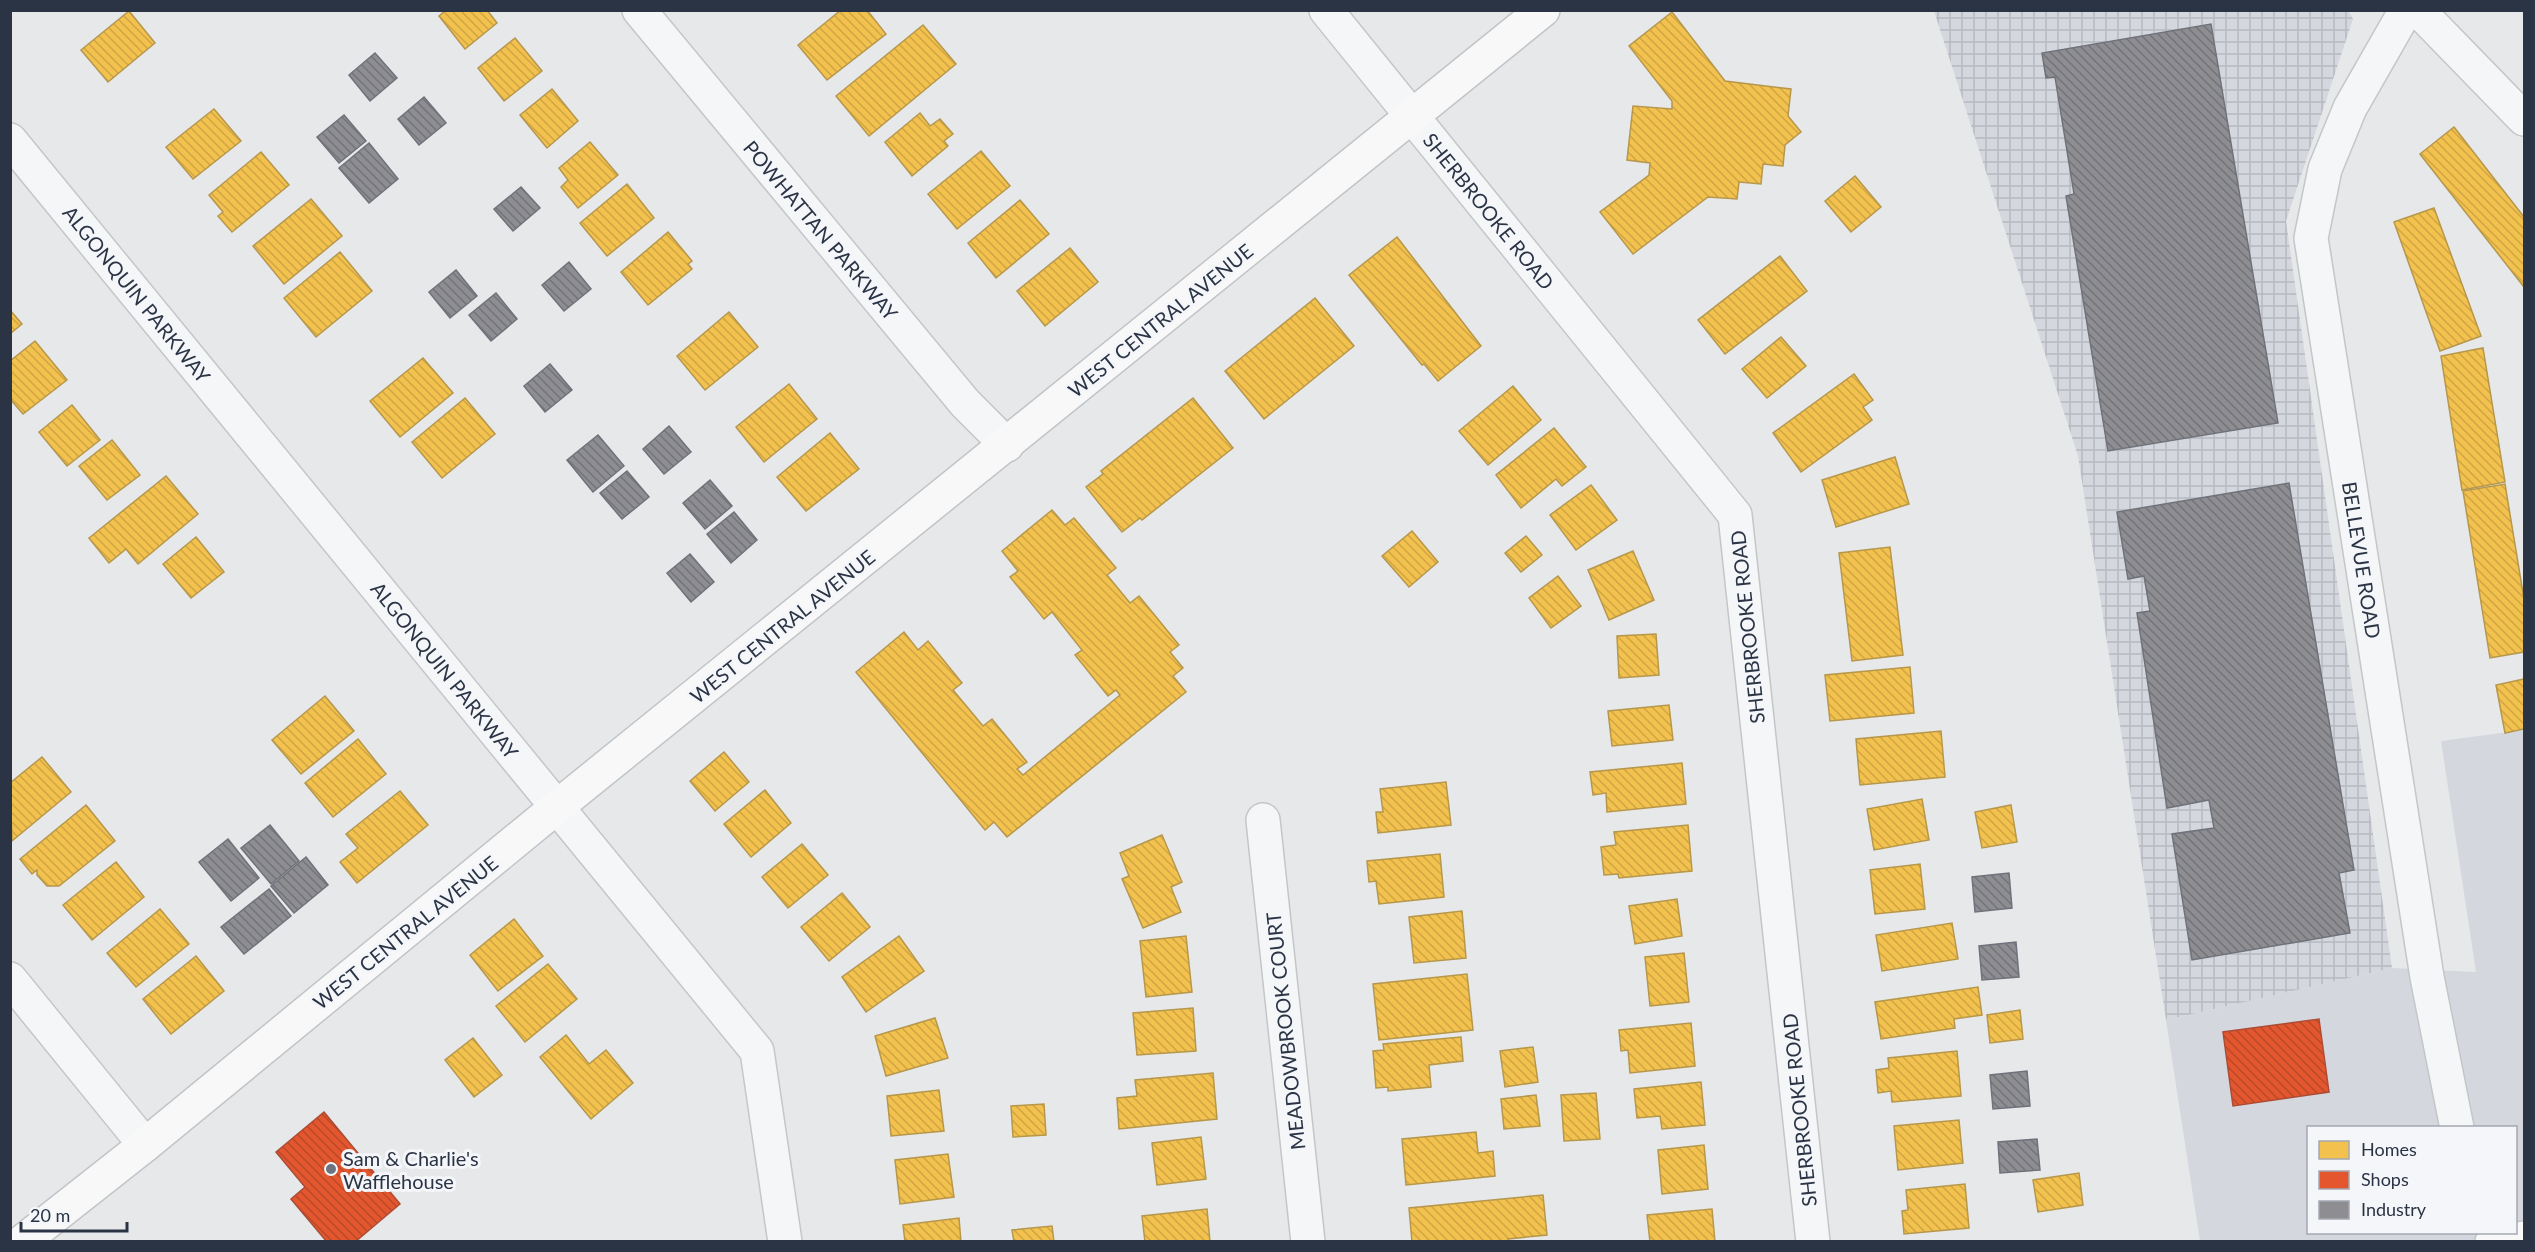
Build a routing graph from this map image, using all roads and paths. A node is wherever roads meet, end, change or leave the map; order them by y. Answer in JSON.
{"nodes":[{"id":1,"x":639,"y":10,"type":"edge"},
{"id":2,"x":1326,"y":10,"type":"edge"},
{"id":3,"x":1543,"y":10,"type":"edge"},
{"id":4,"x":2406,"y":10,"type":"edge"},
{"id":5,"x":2418,"y":10,"type":"edge"},
{"id":6,"x":1412,"y":117,"type":"junction"},
{"id":7,"x":2524,"y":119,"type":"edge"},
{"id":8,"x":10,"y":140,"type":"edge"},
{"id":9,"x":1007,"y":445,"type":"junction"},
{"id":10,"x":558,"y":807,"type":"junction"},
{"id":11,"x":1263,"y":820,"type":"dead end"},
{"id":12,"x":10,"y":979,"type":"edge"},
{"id":13,"x":2457,"y":1126,"type":"edge"},
{"id":14,"x":145,"y":1145,"type":"junction"},
{"id":15,"x":2524,"y":1238,"type":"edge"},
{"id":16,"x":22,"y":1242,"type":"edge"},
{"id":17,"x":785,"y":1242,"type":"edge"},
{"id":18,"x":1308,"y":1242,"type":"edge"},
{"id":19,"x":1813,"y":1242,"type":"edge"},
{"id":20,"x":2492,"y":1242,"type":"edge"}],
"edges":[{"from":1,"to":9,"type":"street","name":"POWHATTAN PARKWAY"},
{"from":2,"to":6,"type":"street","name":"SHERBROOKE ROAD"},
{"from":3,"to":6,"type":"main road","name":"WEST CENTRAL AVENUE"},
{"from":4,"to":13,"type":"street","name":"BELLEVUE ROAD"},
{"from":5,"to":7,"type":"street"},
{"from":6,"to":9,"type":"main road","name":"WEST CENTRAL AVENUE"},
{"from":6,"to":19,"type":"street","name":"SHERBROOKE ROAD"},
{"from":8,"to":10,"type":"street","name":"ALGONQUIN PARKWAY"},
{"from":9,"to":10,"type":"main road","name":"WEST CENTRAL AVENUE"},
{"from":10,"to":14,"type":"main road","name":"WEST CENTRAL AVENUE"},
{"from":10,"to":17,"type":"street","name":"ALGONQUIN PARKWAY"},
{"from":11,"to":18,"type":"street","name":"MEADOWBROOK COURT"},
{"from":12,"to":14,"type":"street"},
{"from":14,"to":16,"type":"main road","name":"WEST CENTRAL AVENUE"},
{"from":15,"to":20,"type":"main road"}]}
